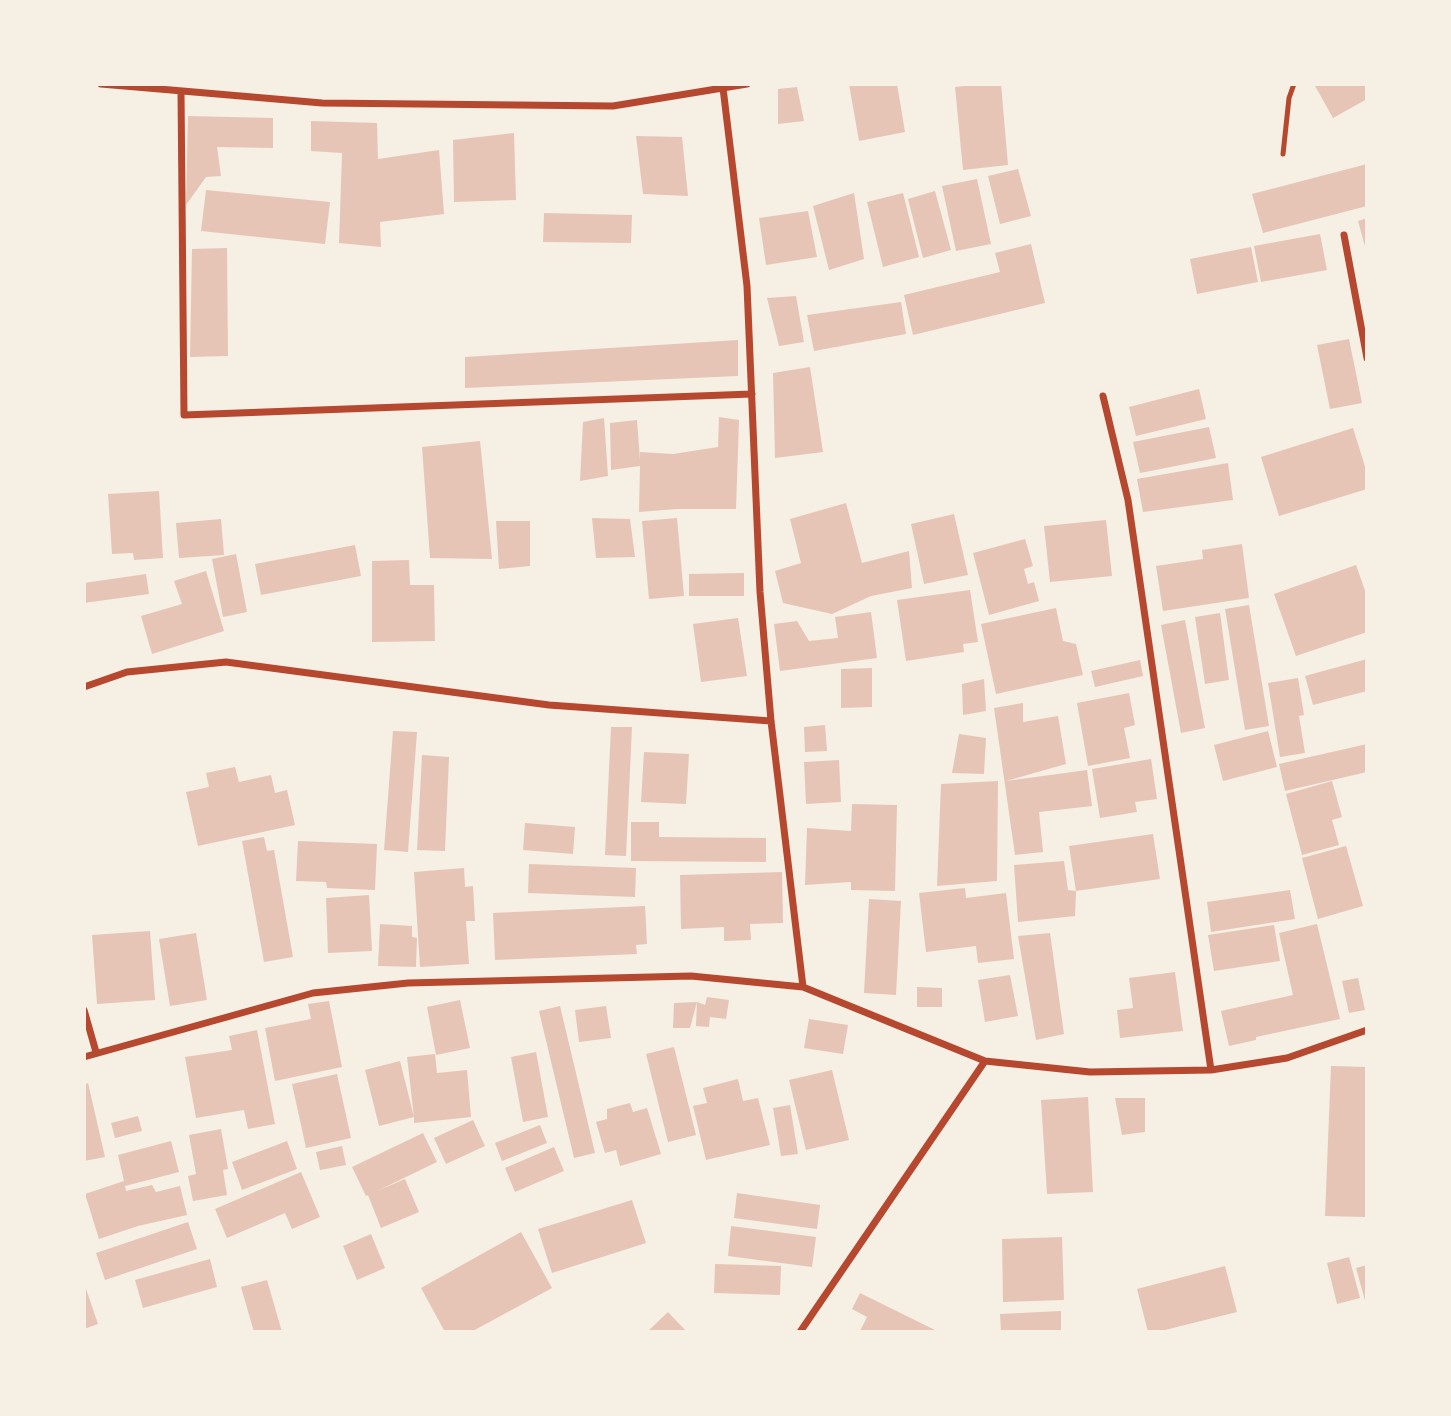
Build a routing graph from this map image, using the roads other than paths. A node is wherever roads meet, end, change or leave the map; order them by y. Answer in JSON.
{"nodes":[{"id":1,"x":101,"y":84,"type":"edge"},
{"id":2,"x":747,"y":84,"type":"edge"},
{"id":3,"x":1294,"y":84,"type":"edge"},
{"id":4,"x":723,"y":88,"type":"junction"},
{"id":5,"x":181,"y":91,"type":"junction"},
{"id":6,"x":1283,"y":154,"type":"dead end"},
{"id":7,"x":1344,"y":235,"type":"dead end"},
{"id":8,"x":1367,"y":358,"type":"edge"},
{"id":9,"x":752,"y":394,"type":"junction"},
{"id":10,"x":1103,"y":396,"type":"dead end"},
{"id":11,"x":84,"y":687,"type":"edge"},
{"id":12,"x":771,"y":721,"type":"junction"},
{"id":13,"x":803,"y":987,"type":"junction"},
{"id":14,"x":84,"y":1010,"type":"edge"},
{"id":15,"x":1367,"y":1030,"type":"edge"},
{"id":16,"x":96,"y":1052,"type":"junction"},
{"id":17,"x":84,"y":1057,"type":"edge"},
{"id":18,"x":985,"y":1061,"type":"junction"},
{"id":19,"x":1211,"y":1070,"type":"junction"},
{"id":20,"x":800,"y":1332,"type":"edge"}],
"edges":[{"from":1,"to":5,"type":"street"},
{"from":2,"to":4,"type":"street"},
{"from":3,"to":6,"type":"lane"},
{"from":4,"to":5,"type":"street"},
{"from":4,"to":9,"type":"street"},
{"from":5,"to":9,"type":"street"},
{"from":7,"to":8,"type":"street"},
{"from":9,"to":12,"type":"street"},
{"from":10,"to":19,"type":"street"},
{"from":11,"to":12,"type":"street"},
{"from":12,"to":13,"type":"street"},
{"from":13,"to":16,"type":"street"},
{"from":13,"to":18,"type":"street"},
{"from":14,"to":16,"type":"street"},
{"from":15,"to":19,"type":"street"},
{"from":16,"to":17,"type":"street"},
{"from":18,"to":19,"type":"street"},
{"from":18,"to":20,"type":"street"}]}
